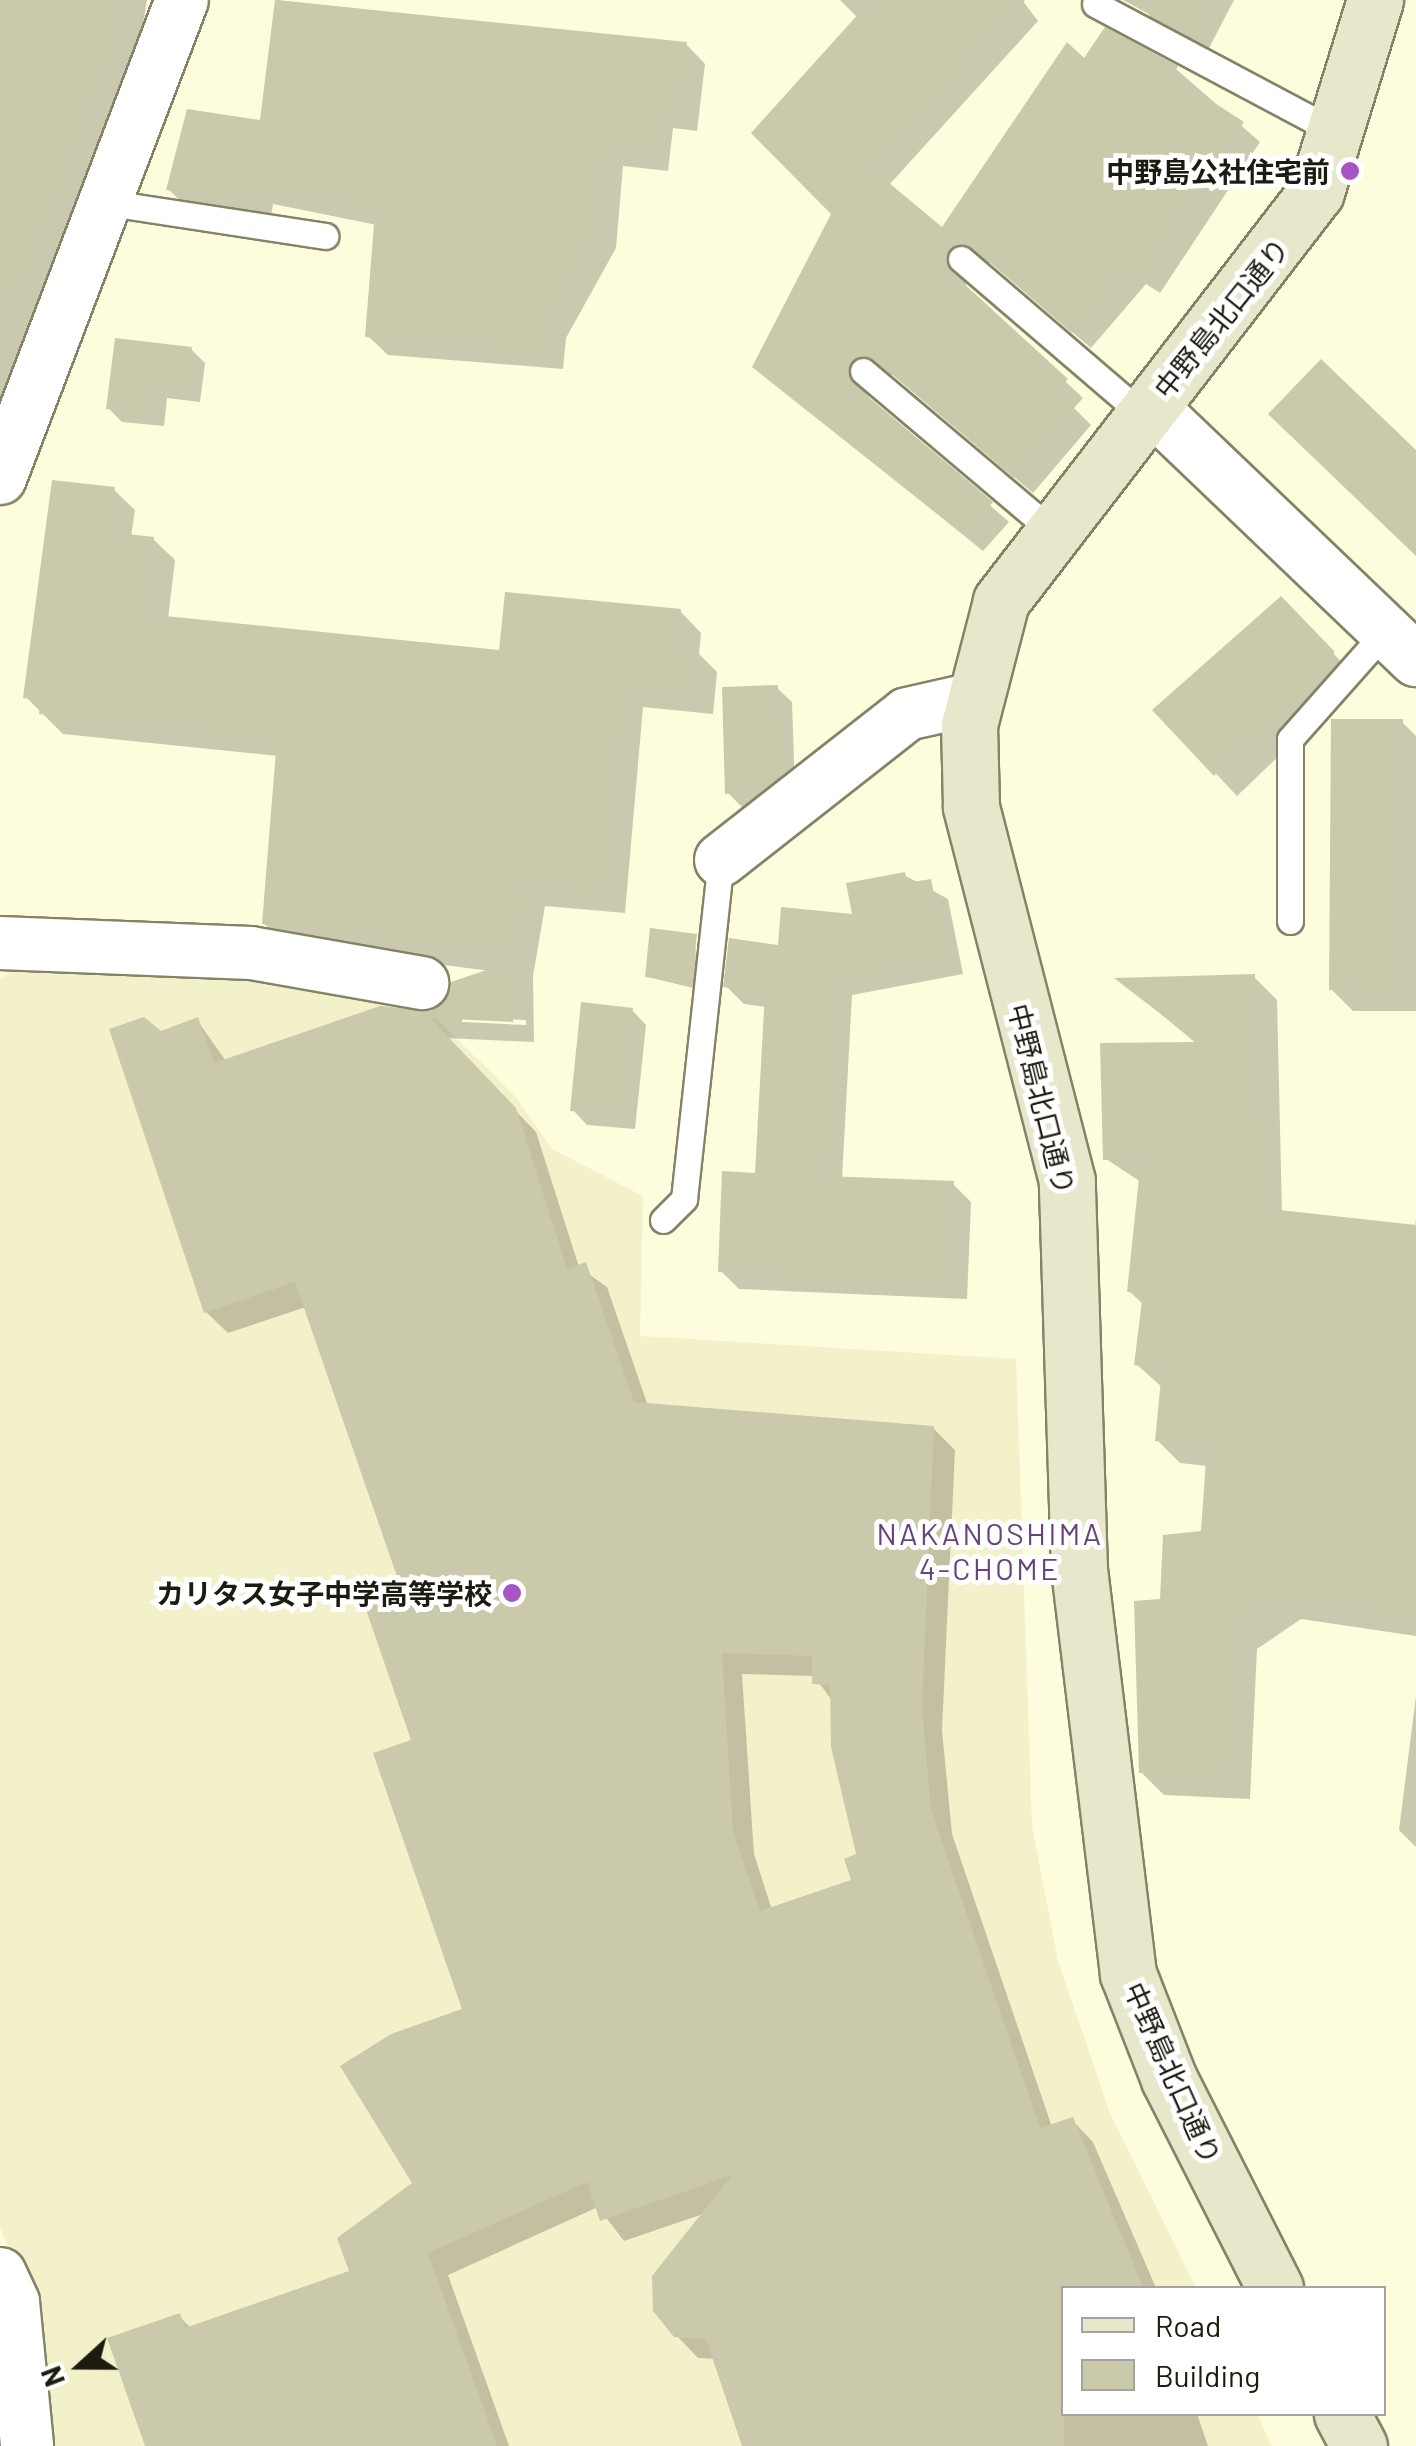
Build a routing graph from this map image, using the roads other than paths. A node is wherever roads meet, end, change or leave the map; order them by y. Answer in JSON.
{"nodes":[{"id":1,"x":182,"y":0,"type":"edge"},
{"id":2,"x":1375,"y":0,"type":"edge"},
{"id":3,"x":1095,"y":4,"type":"dead end"},
{"id":4,"x":1334,"y":130,"type":"junction"},
{"id":5,"x":103,"y":202,"type":"junction"},
{"id":6,"x":325,"y":236,"type":"dead end"},
{"id":7,"x":961,"y":259,"type":"dead end"},
{"id":8,"x":863,"y":371,"type":"dead end"},
{"id":9,"x":1146,"y":410,"type":"junction"},
{"id":10,"x":0,"y":478,"type":"edge"},
{"id":11,"x":1051,"y":530,"type":"junction"},
{"id":12,"x":1400,"y":647,"type":"edge"},
{"id":13,"x":974,"y":699,"type":"junction"},
{"id":14,"x":721,"y":860,"type":"joint"},
{"id":15,"x":1290,"y":921,"type":"dead end"},
{"id":16,"x":0,"y":943,"type":"edge"},
{"id":17,"x":422,"y":983,"type":"dead end"},
{"id":18,"x":663,"y":1220,"type":"dead end"},
{"id":19,"x":0,"y":2274,"type":"edge"},
{"id":20,"x":1274,"y":2286,"type":"edge"},
{"id":21,"x":1343,"y":2416,"type":"edge"},
{"id":22,"x":28,"y":2446,"type":"edge"},
{"id":23,"x":1360,"y":2446,"type":"edge"}],
"edges":[{"from":1,"to":5,"type":"street"},
{"from":2,"to":4,"type":"street","name":"中野島北口通り"},
{"from":3,"to":4,"type":"lane"},
{"from":4,"to":9,"type":"street","name":"中野島北口通り"},
{"from":5,"to":6,"type":"lane"},
{"from":5,"to":10,"type":"street"},
{"from":7,"to":9,"type":"lane"},
{"from":8,"to":11,"type":"lane"},
{"from":9,"to":11,"type":"street","name":"中野島北口通り"},
{"from":9,"to":12,"type":"street"},
{"from":11,"to":13,"type":"street","name":"中野島北口通り"},
{"from":12,"to":15,"type":"lane"},
{"from":13,"to":14,"type":"street"},
{"from":13,"to":20,"type":"street","name":"中野島北口通り"},
{"from":14,"to":18,"type":"lane"},
{"from":16,"to":17,"type":"street"},
{"from":19,"to":22,"type":"street"},
{"from":21,"to":23,"type":"street"}]}
